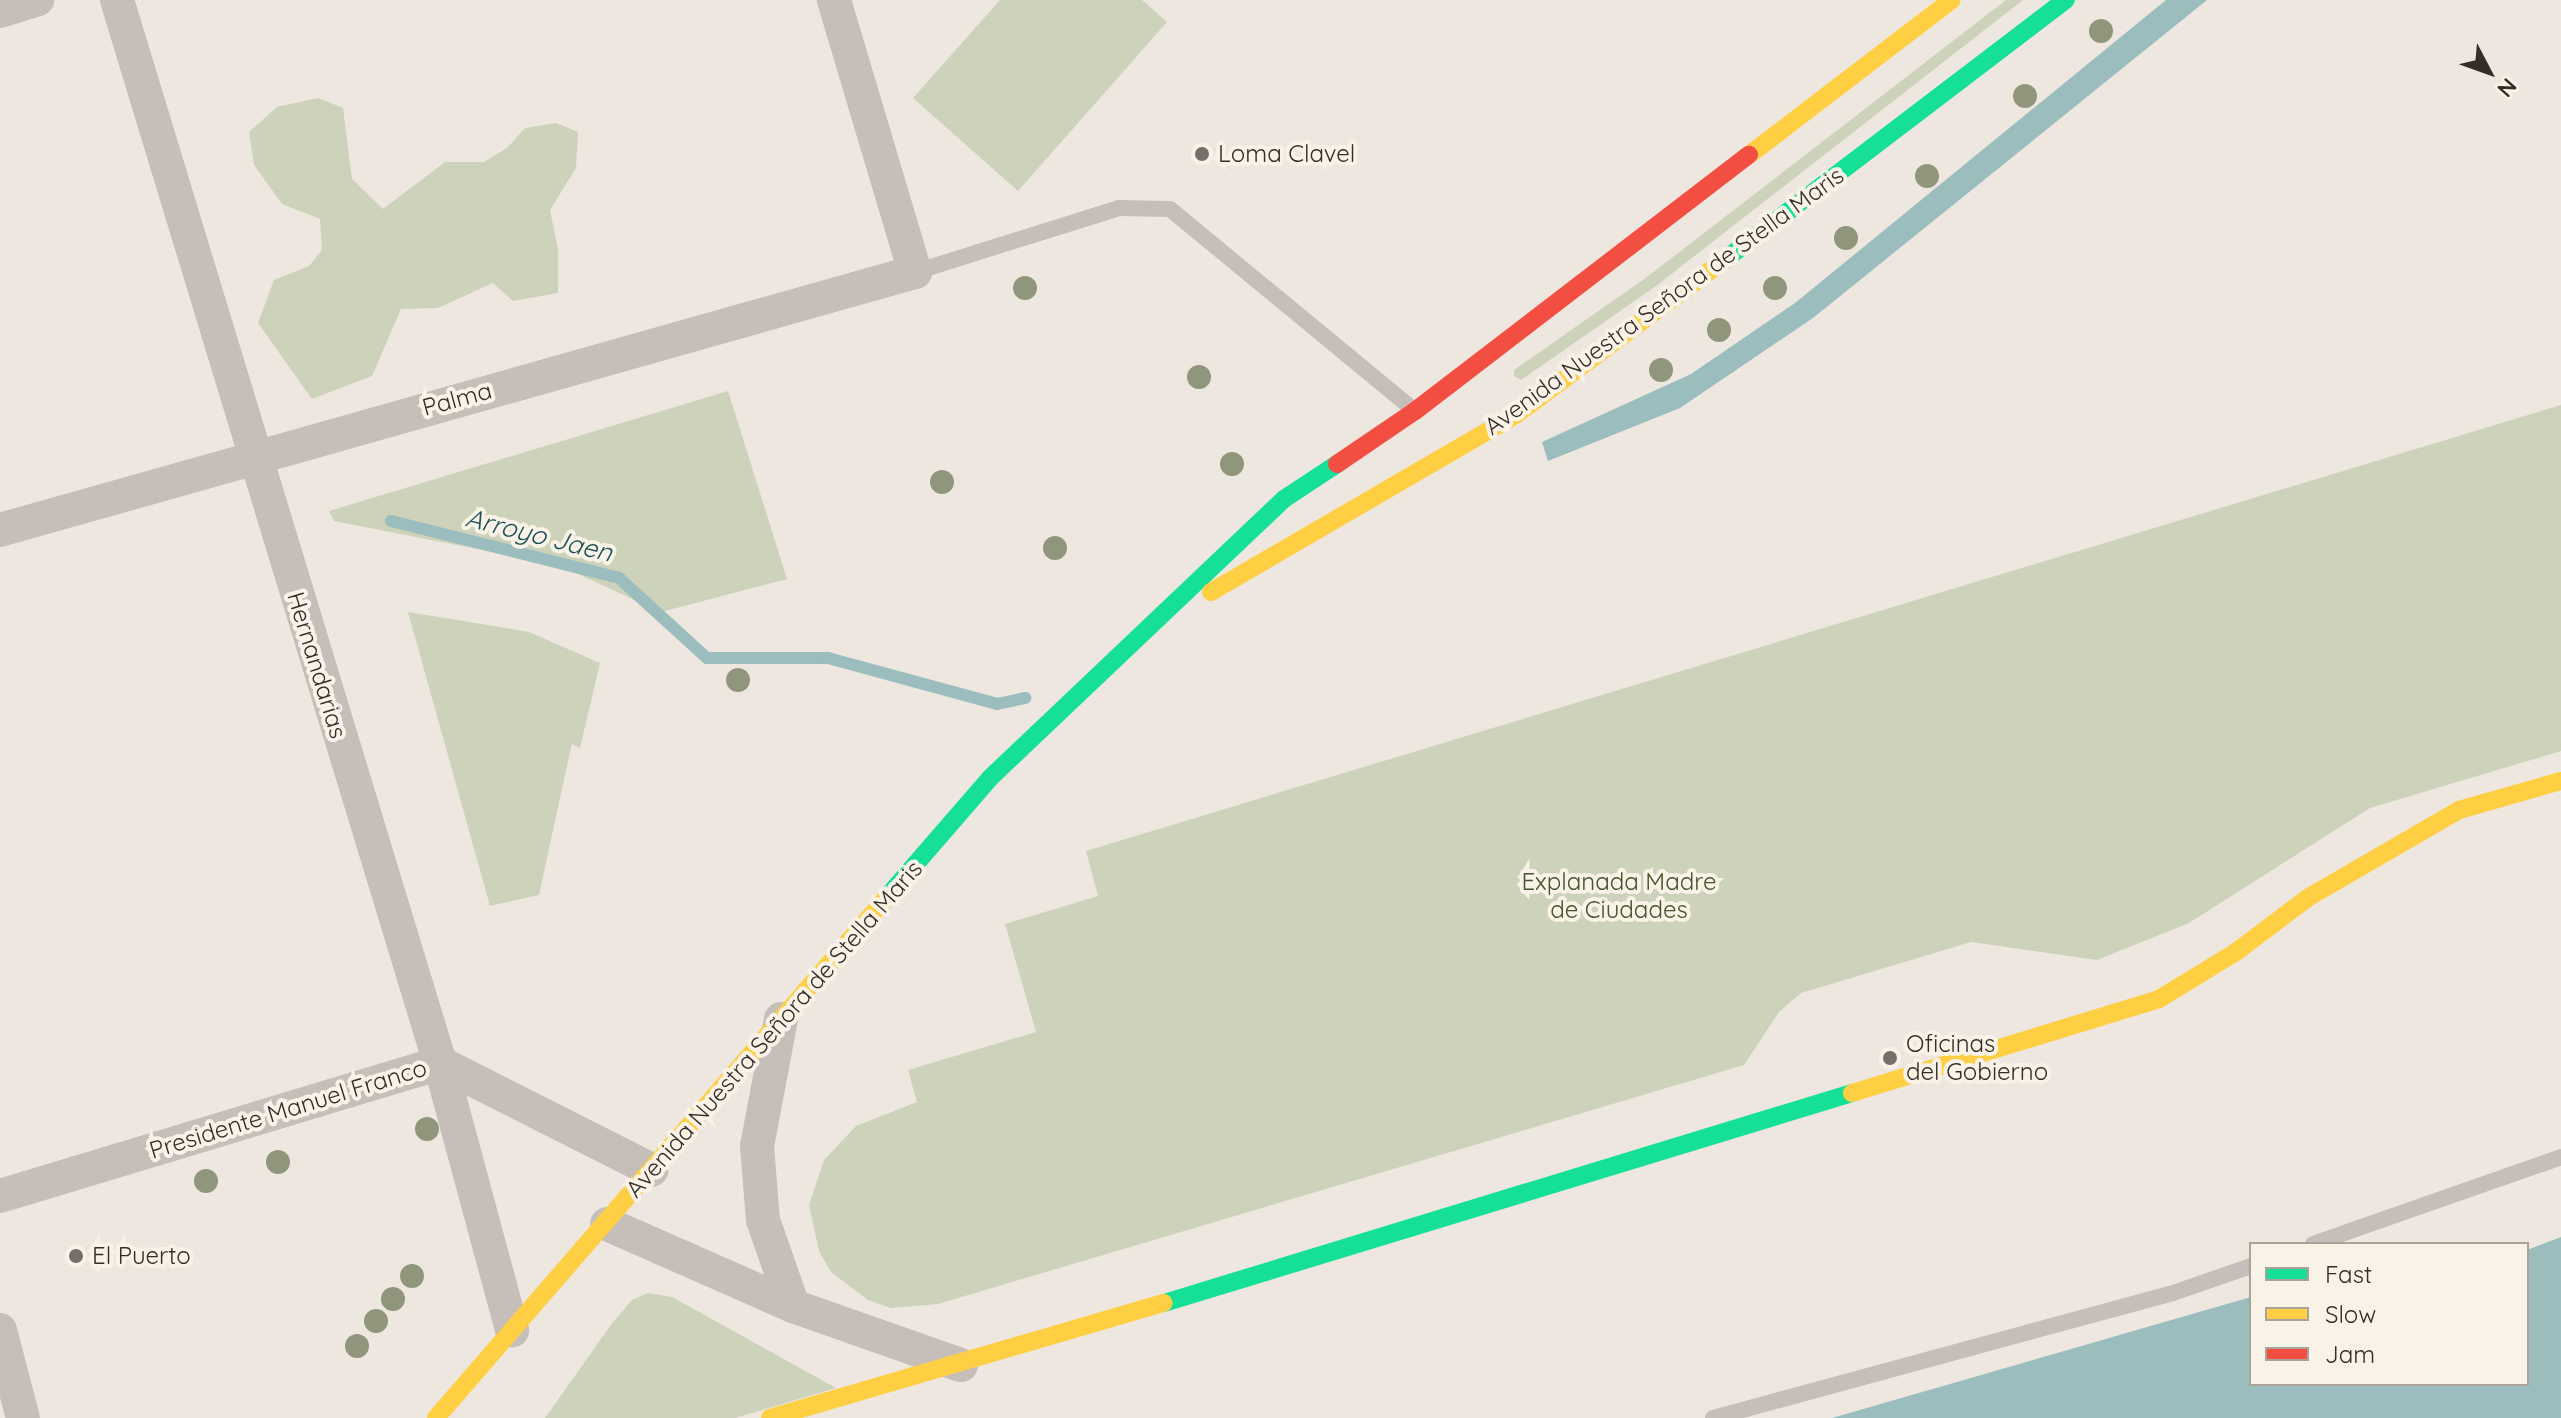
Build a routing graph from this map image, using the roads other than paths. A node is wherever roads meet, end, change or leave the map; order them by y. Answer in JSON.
{"nodes":[{"id":1,"x":37,"y":0,"type":"edge"},
{"id":2,"x":117,"y":0,"type":"edge"},
{"id":3,"x":834,"y":0,"type":"edge"},
{"id":4,"x":1952,"y":0,"type":"edge"},
{"id":5,"x":2066,"y":0,"type":"edge"},
{"id":6,"x":0,"y":11,"type":"edge"},
{"id":7,"x":915,"y":272,"type":"junction"},
{"id":8,"x":1415,"y":411,"type":"junction"},
{"id":9,"x":252,"y":456,"type":"junction"},
{"id":10,"x":0,"y":530,"type":"edge"},
{"id":11,"x":1123,"y":652,"type":"junction"},
{"id":12,"x":2561,"y":781,"type":"edge"},
{"id":13,"x":782,"y":1015,"type":"junction"},
{"id":14,"x":440,"y":1063,"type":"junction"},
{"id":15,"x":2561,"y":1157,"type":"edge"},
{"id":16,"x":652,"y":1170,"type":"junction"},
{"id":17,"x":0,"y":1196,"type":"edge"},
{"id":18,"x":607,"y":1224,"type":"junction"},
{"id":19,"x":2319,"y":1242,"type":"edge"},
{"id":20,"x":2249,"y":1267,"type":"edge"},
{"id":21,"x":793,"y":1306,"type":"junction"},
{"id":22,"x":0,"y":1330,"type":"edge"},
{"id":23,"x":512,"y":1330,"type":"junction"},
{"id":24,"x":961,"y":1365,"type":"junction"},
{"id":25,"x":23,"y":1418,"type":"edge"},
{"id":26,"x":436,"y":1418,"type":"edge"},
{"id":27,"x":770,"y":1418,"type":"edge"},
{"id":28,"x":1713,"y":1418,"type":"edge"}],
"edges":[{"from":1,"to":6,"type":"street"},
{"from":2,"to":9,"type":"street","name":"Hernandarias"},
{"from":3,"to":7,"type":"street"},
{"from":4,"to":8,"type":"street","name":"Avenida Nuestra Señora de Stella Maris"},
{"from":5,"to":11,"type":"street","name":"Avenida Nuestra Señora de Stella Maris"},
{"from":7,"to":8,"type":"lane"},
{"from":7,"to":9,"type":"street","name":"Palma"},
{"from":8,"to":11,"type":"street","name":"Avenida Nuestra Señora de Stella Maris"},
{"from":9,"to":10,"type":"street","name":"Palma"},
{"from":9,"to":14,"type":"street","name":"Hernandarias"},
{"from":11,"to":13,"type":"street","name":"Avenida Nuestra Señora de Stella Maris"},
{"from":12,"to":24,"type":"street"},
{"from":13,"to":16,"type":"street","name":"Avenida Nuestra Señora de Stella Maris"},
{"from":13,"to":21,"type":"street"},
{"from":14,"to":16,"type":"street","name":"Presidente Manuel Franco"},
{"from":14,"to":17,"type":"street","name":"Presidente Manuel Franco"},
{"from":14,"to":23,"type":"street","name":"Hernandarias"},
{"from":15,"to":19,"type":"lane"},
{"from":16,"to":18,"type":"street","name":"Avenida Nuestra Señora de Stella Maris"},
{"from":18,"to":21,"type":"street"},
{"from":18,"to":23,"type":"street","name":"Avenida Nuestra Señora de Stella Maris"},
{"from":20,"to":28,"type":"lane"},
{"from":21,"to":24,"type":"street"},
{"from":22,"to":25,"type":"street"},
{"from":23,"to":26,"type":"street","name":"Avenida Nuestra Señora de Stella Maris"},
{"from":24,"to":27,"type":"street"}]}
